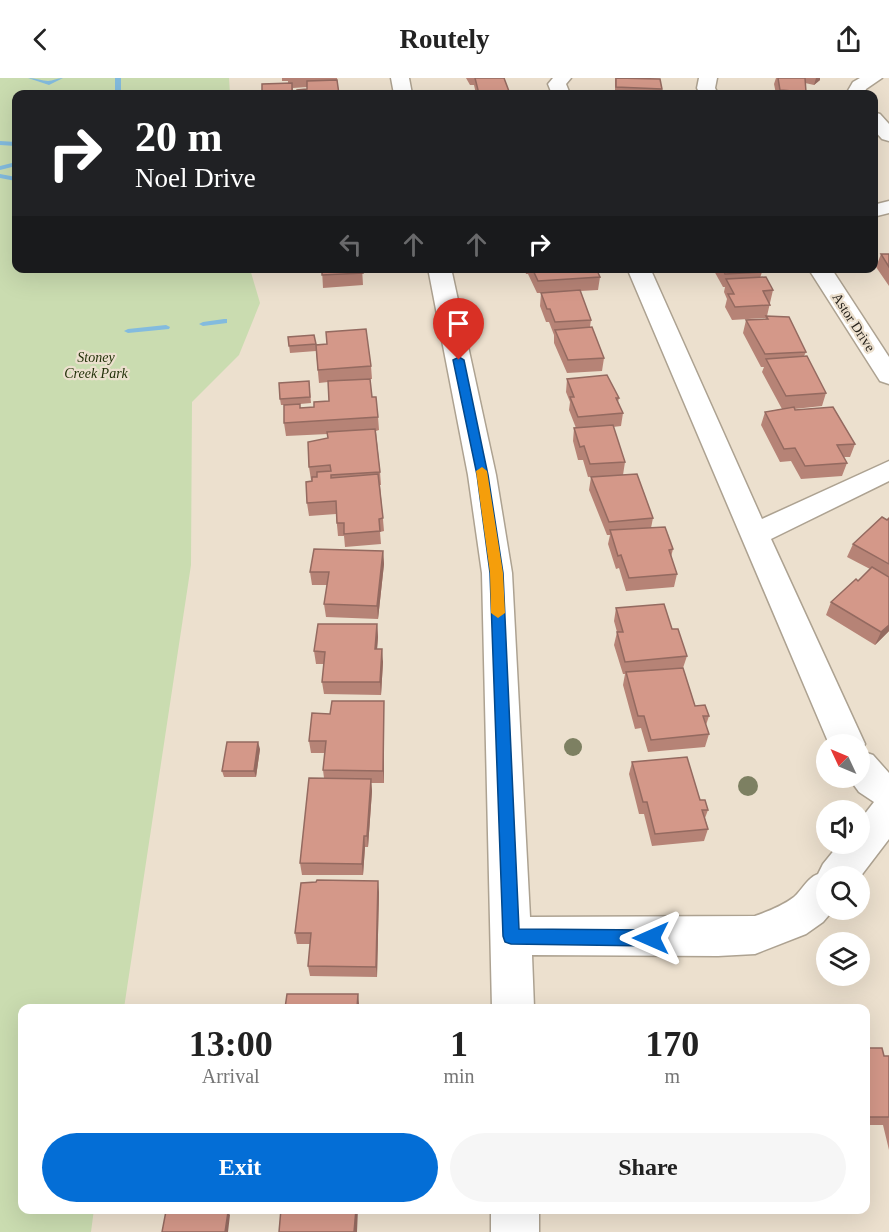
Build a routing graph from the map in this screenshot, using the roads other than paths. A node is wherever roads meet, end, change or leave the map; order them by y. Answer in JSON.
{"nodes":[{"id":1,"x":873,"y":78,"type":"edge"},
{"id":2,"x":858,"y":90,"type":"edge"},
{"id":3,"x":878,"y":123,"type":"edge"},
{"id":4,"x":889,"y":135,"type":"edge"},
{"id":5,"x":440,"y":273,"type":"edge"},
{"id":6,"x":640,"y":273,"type":"edge"},
{"id":7,"x":822,"y":273,"type":"edge"},
{"id":8,"x":889,"y":376,"type":"edge"},
{"id":9,"x":889,"y":470,"type":"edge"},
{"id":10,"x":754,"y":535,"type":"junction"},
{"id":11,"x":843,"y":734,"type":"edge"},
{"id":12,"x":870,"y":778,"type":"edge"},
{"id":13,"x":889,"y":794,"type":"edge"},
{"id":14,"x":889,"y":811,"type":"edge"},
{"id":15,"x":845,"y":866,"type":"edge"},
{"id":16,"x":816,"y":901,"type":"edge"},
{"id":17,"x":511,"y":936,"type":"junction"},
{"id":18,"x":513,"y":1004,"type":"edge"},
{"id":19,"x":515,"y":1214,"type":"edge"},
{"id":20,"x":515,"y":1232,"type":"edge"}],
"edges":[{"from":1,"to":2,"type":"street"},
{"from":3,"to":4,"type":"street"},
{"from":5,"to":17,"type":"street"},
{"from":6,"to":10,"type":"street"},
{"from":7,"to":8,"type":"street","name":"Astor Drive"},
{"from":9,"to":10,"type":"street"},
{"from":10,"to":11,"type":"street"},
{"from":12,"to":13,"type":"street"},
{"from":14,"to":15,"type":"street"},
{"from":16,"to":17,"type":"street"},
{"from":17,"to":18,"type":"street"},
{"from":19,"to":20,"type":"street"}]}
